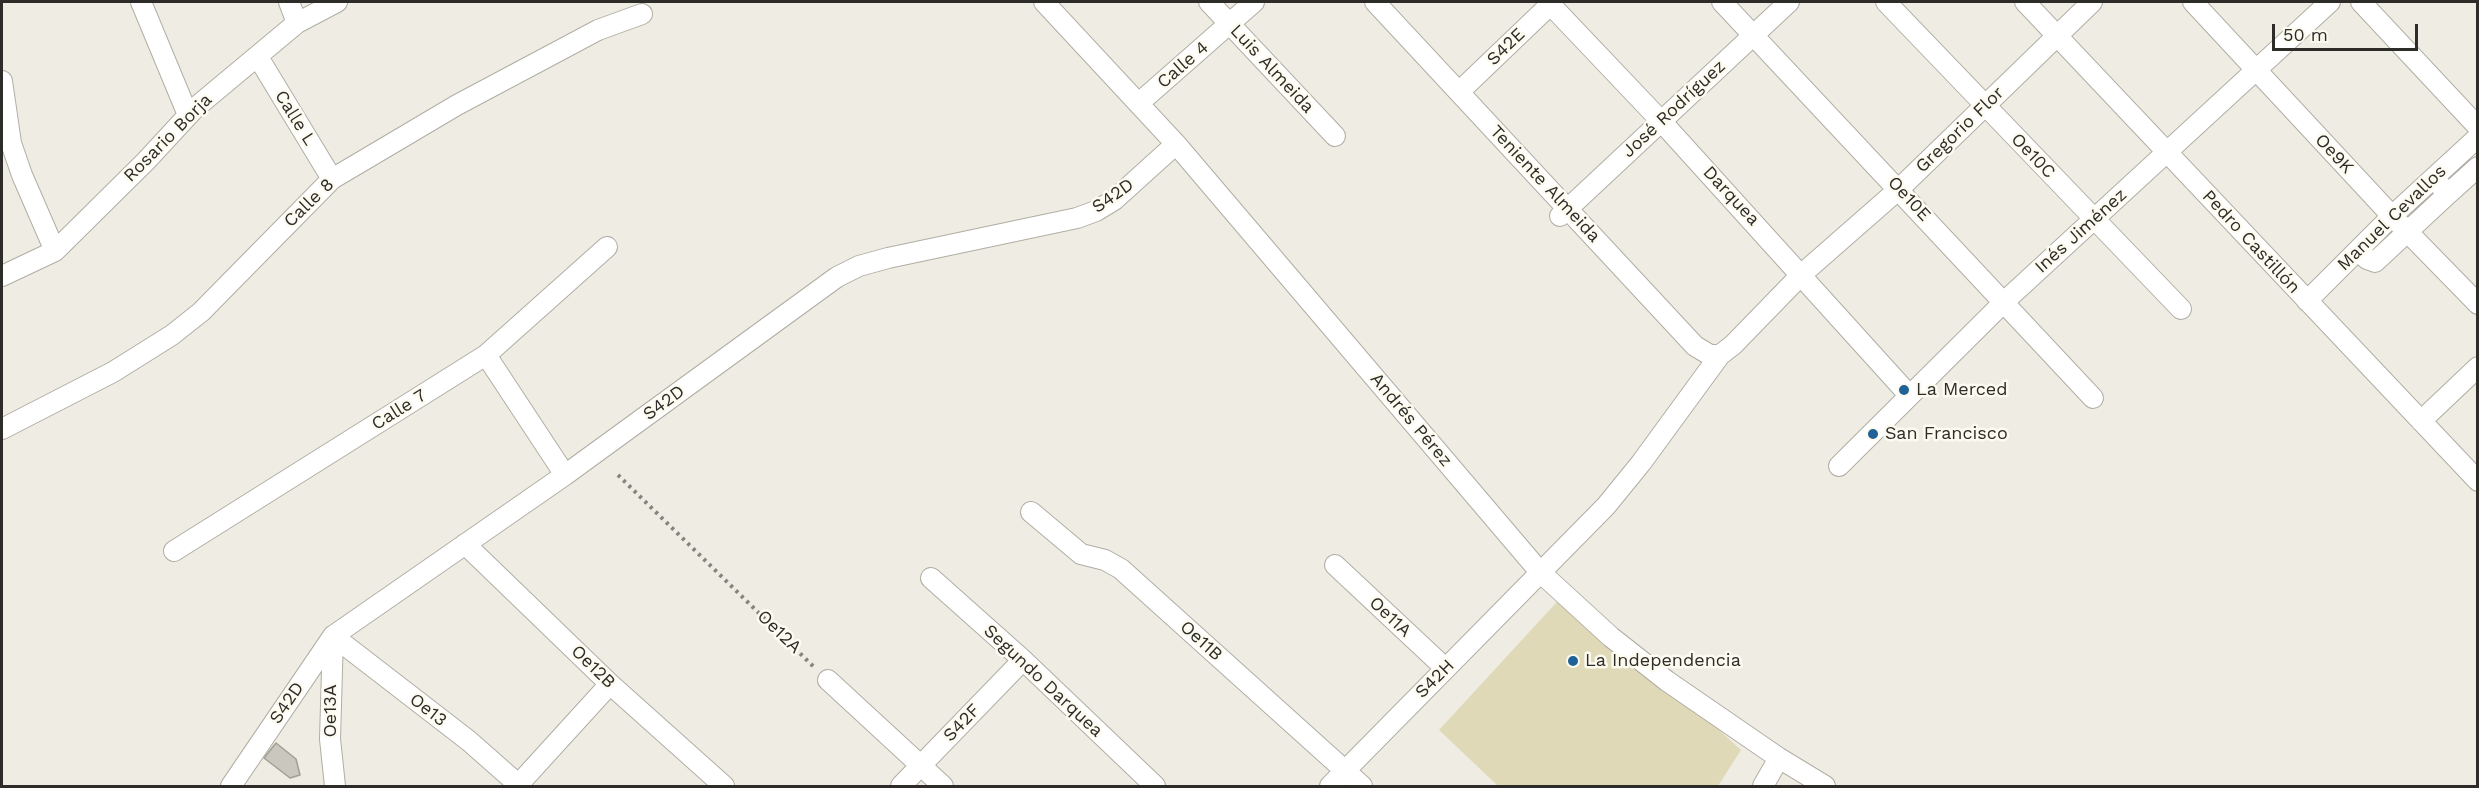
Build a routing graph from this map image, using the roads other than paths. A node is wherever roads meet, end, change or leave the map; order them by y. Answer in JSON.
{"nodes":[{"id":1,"x":141,"y":2,"type":"edge"},
{"id":2,"x":289,"y":2,"type":"edge"},
{"id":3,"x":337,"y":2,"type":"edge"},
{"id":4,"x":1044,"y":2,"type":"edge"},
{"id":5,"x":1209,"y":2,"type":"edge"},
{"id":6,"x":1254,"y":2,"type":"edge"},
{"id":7,"x":1375,"y":2,"type":"edge"},
{"id":8,"x":1550,"y":2,"type":"edge"},
{"id":9,"x":1722,"y":2,"type":"edge"},
{"id":10,"x":1789,"y":2,"type":"edge"},
{"id":11,"x":1886,"y":2,"type":"edge"},
{"id":12,"x":2025,"y":2,"type":"edge"},
{"id":13,"x":2092,"y":2,"type":"edge"},
{"id":14,"x":2193,"y":2,"type":"edge"},
{"id":15,"x":2330,"y":2,"type":"edge"},
{"id":16,"x":2361,"y":2,"type":"edge"},
{"id":17,"x":642,"y":14,"type":"dead end"},
{"id":18,"x":297,"y":23,"type":"junction"},
{"id":19,"x":1230,"y":24,"type":"junction"},
{"id":20,"x":1753,"y":35,"type":"junction"},
{"id":21,"x":2058,"y":37,"type":"junction"},
{"id":22,"x":258,"y":57,"type":"junction"},
{"id":23,"x":2256,"y":69,"type":"junction"},
{"id":24,"x":2,"y":81,"type":"edge"},
{"id":25,"x":1459,"y":92,"type":"junction"},
{"id":26,"x":1138,"y":103,"type":"junction"},
{"id":27,"x":1985,"y":105,"type":"junction"},
{"id":28,"x":188,"y":115,"type":"junction"},
{"id":29,"x":1661,"y":121,"type":"junction"},
{"id":30,"x":2478,"y":127,"type":"edge"},
{"id":31,"x":1335,"y":136,"type":"dead end"},
{"id":32,"x":2478,"y":137,"type":"edge"},
{"id":33,"x":1176,"y":144,"type":"junction"},
{"id":34,"x":2168,"y":153,"type":"junction"},
{"id":35,"x":2478,"y":167,"type":"edge"},
{"id":36,"x":332,"y":178,"type":"junction"},
{"id":37,"x":2432,"y":178,"type":"junction"},
{"id":38,"x":1899,"y":189,"type":"junction"},
{"id":39,"x":2448,"y":194,"type":"junction"},
{"id":40,"x":1564,"y":212,"type":"junction"},
{"id":41,"x":2392,"y":216,"type":"junction"},
{"id":42,"x":2093,"y":219,"type":"junction"},
{"id":43,"x":2407,"y":232,"type":"junction"},
{"id":44,"x":607,"y":247,"type":"dead end"},
{"id":45,"x":2358,"y":250,"type":"junction"},
{"id":46,"x":55,"y":251,"type":"junction"},
{"id":47,"x":1802,"y":274,"type":"junction"},
{"id":48,"x":2,"y":276,"type":"edge"},
{"id":49,"x":2005,"y":301,"type":"junction"},
{"id":50,"x":2307,"y":301,"type":"junction"},
{"id":51,"x":2478,"y":304,"type":"edge"},
{"id":52,"x":2181,"y":309,"type":"dead end"},
{"id":53,"x":486,"y":355,"type":"junction"},
{"id":54,"x":1720,"y":355,"type":"junction"},
{"id":55,"x":2478,"y":367,"type":"edge"},
{"id":56,"x":1909,"y":395,"type":"junction"},
{"id":57,"x":2093,"y":398,"type":"dead end"},
{"id":58,"x":2421,"y":421,"type":"junction"},
{"id":59,"x":2,"y":429,"type":"edge"},
{"id":60,"x":1839,"y":466,"type":"dead end"},
{"id":61,"x":565,"y":475,"type":"junction"},
{"id":62,"x":2478,"y":481,"type":"edge"},
{"id":63,"x":1031,"y":512,"type":"dead end"},
{"id":64,"x":465,"y":544,"type":"junction"},
{"id":65,"x":174,"y":551,"type":"dead end"},
{"id":66,"x":1335,"y":565,"type":"dead end"},
{"id":67,"x":1540,"y":572,"type":"junction"},
{"id":68,"x":931,"y":578,"type":"dead end"},
{"id":69,"x":333,"y":636,"type":"junction"},
{"id":70,"x":1023,"y":660,"type":"junction"},
{"id":71,"x":1445,"y":668,"type":"junction"},
{"id":72,"x":828,"y":680,"type":"road end"},
{"id":73,"x":610,"y":684,"type":"junction"},
{"id":74,"x":1779,"y":758,"type":"junction"},
{"id":75,"x":921,"y":766,"type":"junction"},
{"id":76,"x":1344,"y":770,"type":"junction"},
{"id":77,"x":231,"y":786,"type":"edge"},
{"id":78,"x":334,"y":786,"type":"edge"},
{"id":79,"x":519,"y":786,"type":"edge"},
{"id":80,"x":724,"y":786,"type":"edge"},
{"id":81,"x":901,"y":786,"type":"edge"},
{"id":82,"x":943,"y":786,"type":"edge"},
{"id":83,"x":1155,"y":786,"type":"edge"},
{"id":84,"x":1330,"y":786,"type":"edge"},
{"id":85,"x":1362,"y":786,"type":"edge"},
{"id":86,"x":1763,"y":786,"type":"edge"},
{"id":87,"x":1825,"y":786,"type":"edge"}],
"edges":[{"from":1,"to":28,"type":"street"},
{"from":2,"to":18,"type":"street"},
{"from":3,"to":18,"type":"street","name":"Rosario Borja"},
{"from":4,"to":26,"type":"street","name":"Andrés Pérez"},
{"from":5,"to":19,"type":"street","name":"Luis Almeida"},
{"from":6,"to":19,"type":"street","name":"Calle 4"},
{"from":7,"to":25,"type":"street","name":"Teniente Almeida"},
{"from":8,"to":25,"type":"street","name":"S42E"},
{"from":8,"to":29,"type":"street","name":"Darquea"},
{"from":9,"to":20,"type":"street","name":"Oe10E"},
{"from":10,"to":20,"type":"street","name":"José Rodríguez"},
{"from":11,"to":27,"type":"street","name":"Oe10C"},
{"from":12,"to":21,"type":"street","name":"Pedro Castillón"},
{"from":13,"to":21,"type":"street","name":"Gregorio Flor"},
{"from":14,"to":23,"type":"street","name":"Oe9K"},
{"from":15,"to":23,"type":"street","name":"Inés Jiménez"},
{"from":16,"to":30,"type":"street"},
{"from":17,"to":36,"type":"street","name":"Calle 8"},
{"from":18,"to":22,"type":"street","name":"Rosario Borja"},
{"from":19,"to":26,"type":"street","name":"Calle 4"},
{"from":19,"to":31,"type":"street","name":"Luis Almeida"},
{"from":20,"to":29,"type":"street","name":"José Rodríguez"},
{"from":20,"to":38,"type":"street","name":"Oe10E"},
{"from":21,"to":27,"type":"street","name":"Gregorio Flor"},
{"from":21,"to":34,"type":"street","name":"Pedro Castillón"},
{"from":22,"to":28,"type":"street","name":"Rosario Borja"},
{"from":22,"to":36,"type":"street","name":"Calle L"},
{"from":23,"to":34,"type":"street","name":"Inés Jiménez"},
{"from":23,"to":41,"type":"street","name":"Oe9K"},
{"from":24,"to":46,"type":"street"},
{"from":25,"to":40,"type":"street","name":"Teniente Almeida"},
{"from":26,"to":33,"type":"street","name":"Andrés Pérez"},
{"from":27,"to":38,"type":"street","name":"Gregorio Flor"},
{"from":27,"to":42,"type":"street","name":"Oe10C"},
{"from":28,"to":46,"type":"street","name":"Rosario Borja"},
{"from":29,"to":40,"type":"street","name":"José Rodríguez"},
{"from":29,"to":47,"type":"street","name":"Darquea"},
{"from":32,"to":37,"type":"street","name":"Manuel Cevallos"},
{"from":33,"to":61,"type":"street","name":"S42D"},
{"from":33,"to":67,"type":"street","name":"Andrés Pérez"},
{"from":34,"to":42,"type":"street","name":"Inés Jiménez"},
{"from":34,"to":50,"type":"street","name":"Pedro Castillón"},
{"from":35,"to":39,"type":"street"},
{"from":36,"to":59,"type":"street","name":"Calle 8"},
{"from":37,"to":39,"type":"street"},
{"from":37,"to":41,"type":"street","name":"Manuel Cevallos"},
{"from":38,"to":47,"type":"street","name":"Gregorio Flor"},
{"from":38,"to":49,"type":"street","name":"Oe10E"},
{"from":39,"to":43,"type":"street"},
{"from":40,"to":54,"type":"street","name":"Teniente Almeida"},
{"from":41,"to":43,"type":"street","name":"Oe9K"},
{"from":41,"to":45,"type":"street","name":"Manuel Cevallos"},
{"from":42,"to":49,"type":"street","name":"Inés Jiménez"},
{"from":42,"to":52,"type":"street","name":"Oe10C"},
{"from":43,"to":45,"type":"street"},
{"from":43,"to":51,"type":"street","name":"Oe9K"},
{"from":44,"to":53,"type":"street","name":"Calle 7"},
{"from":45,"to":50,"type":"street","name":"Manuel Cevallos"},
{"from":46,"to":48,"type":"street","name":"Rosario Borja"},
{"from":47,"to":54,"type":"street","name":"Gregorio Flor"},
{"from":47,"to":56,"type":"street","name":"Darquea"},
{"from":49,"to":56,"type":"street","name":"Inés Jiménez"},
{"from":49,"to":57,"type":"street","name":"Oe10E"},
{"from":50,"to":58,"type":"street","name":"Pedro Castillón"},
{"from":53,"to":61,"type":"street"},
{"from":53,"to":65,"type":"street","name":"Calle 7"},
{"from":54,"to":67,"type":"street","name":"S42H"},
{"from":55,"to":58,"type":"street"},
{"from":56,"to":60,"type":"street","name":"Inés Jiménez"},
{"from":58,"to":62,"type":"street","name":"Pedro Castillón"},
{"from":61,"to":64,"type":"street","name":"S42D"},
{"from":63,"to":76,"type":"street","name":"Oe11B"},
{"from":64,"to":69,"type":"street","name":"S42D"},
{"from":64,"to":73,"type":"street","name":"Oe12B"},
{"from":66,"to":71,"type":"street","name":"Oe11A"},
{"from":67,"to":71,"type":"street","name":"S42H"},
{"from":67,"to":74,"type":"street","name":"Andrés Pérez"},
{"from":68,"to":70,"type":"street","name":"Segundo Darquea"},
{"from":69,"to":77,"type":"street","name":"S42D"},
{"from":69,"to":78,"type":"street","name":"Oe13A"},
{"from":69,"to":79,"type":"street","name":"Oe13"},
{"from":70,"to":75,"type":"street","name":"S42F"},
{"from":70,"to":83,"type":"street","name":"Segundo Darquea"},
{"from":71,"to":76,"type":"street","name":"S42H"},
{"from":72,"to":75,"type":"street"},
{"from":73,"to":79,"type":"street"},
{"from":73,"to":80,"type":"street","name":"Oe12B"},
{"from":74,"to":86,"type":"street"},
{"from":74,"to":87,"type":"street","name":"Andrés Pérez"},
{"from":75,"to":81,"type":"street","name":"S42F"},
{"from":75,"to":82,"type":"street"},
{"from":76,"to":84,"type":"street","name":"S42H"},
{"from":76,"to":85,"type":"street","name":"Oe11B"}]}
